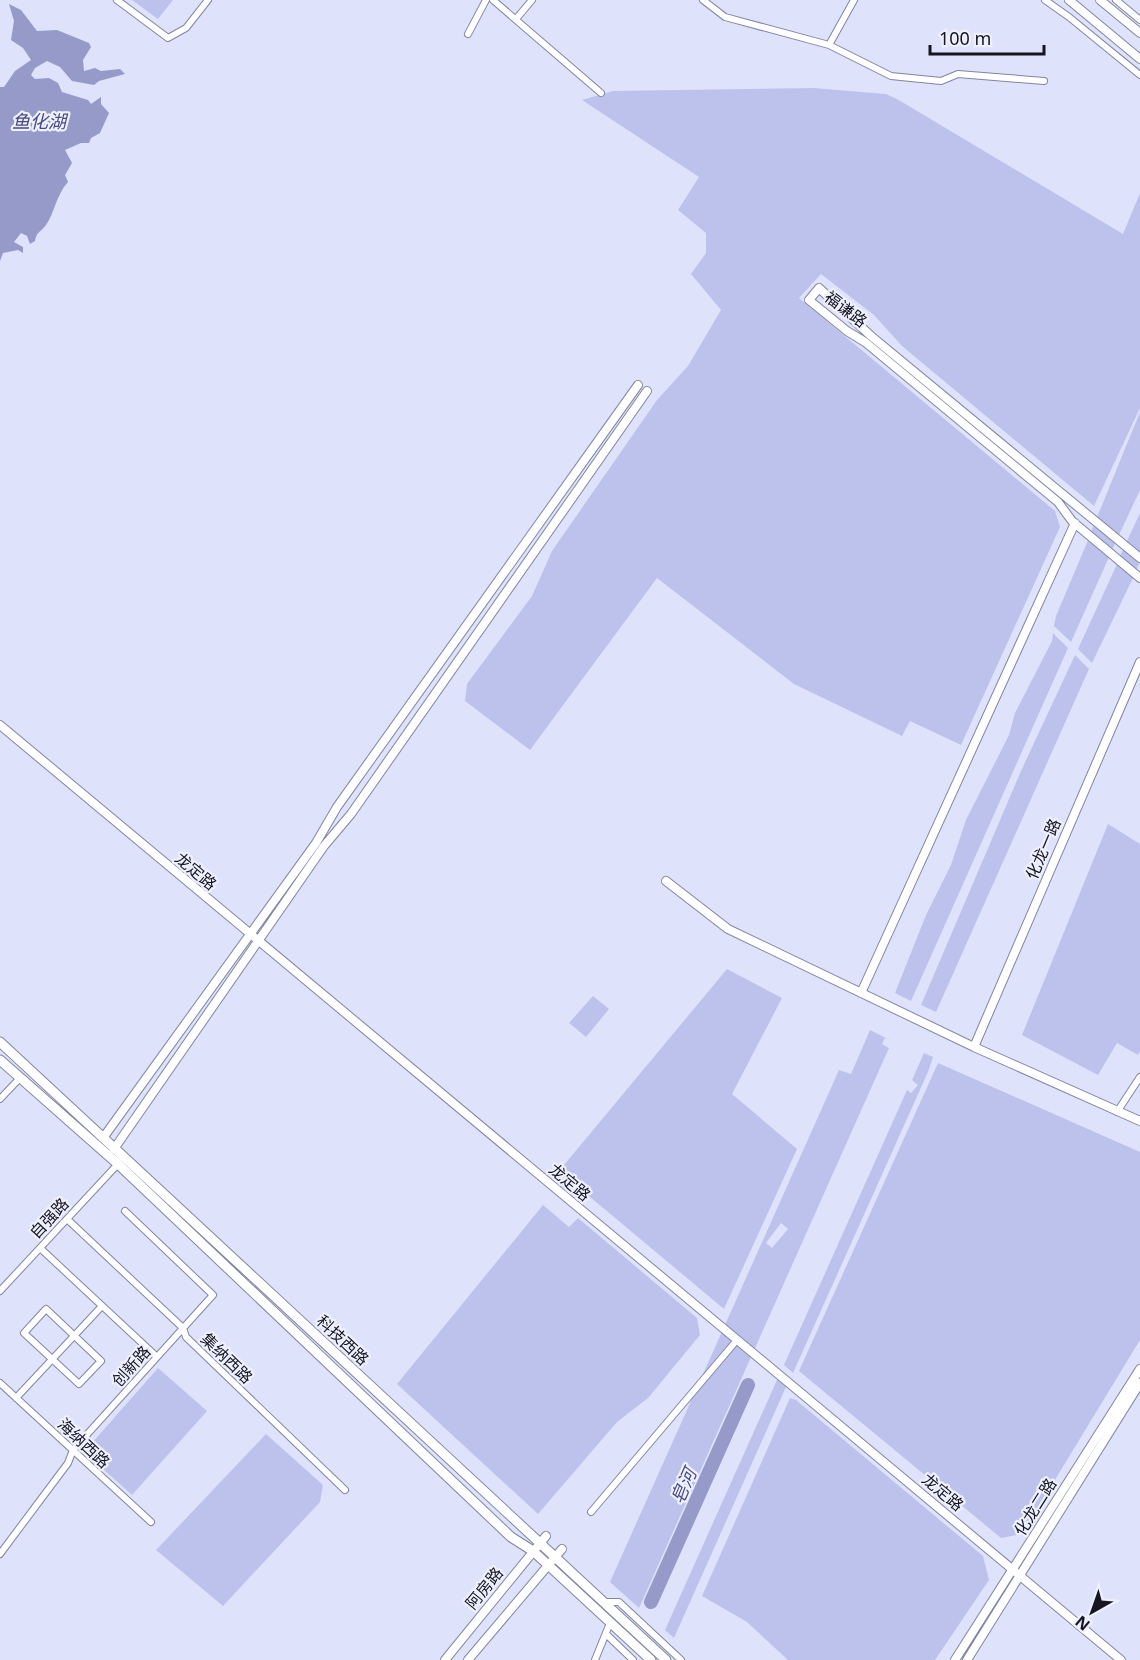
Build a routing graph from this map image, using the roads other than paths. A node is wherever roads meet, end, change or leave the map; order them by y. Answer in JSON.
{"nodes":[{"id":1,"x":117,"y":0,"type":"edge"},
{"id":2,"x":208,"y":0,"type":"edge"},
{"id":3,"x":486,"y":0,"type":"edge"},
{"id":4,"x":493,"y":0,"type":"edge"},
{"id":5,"x":532,"y":0,"type":"edge"},
{"id":6,"x":703,"y":0,"type":"edge"},
{"id":7,"x":854,"y":0,"type":"edge"},
{"id":8,"x":1045,"y":0,"type":"edge"},
{"id":9,"x":1069,"y":0,"type":"edge"},
{"id":10,"x":1100,"y":0,"type":"edge"},
{"id":11,"x":1116,"y":0,"type":"edge"},
{"id":12,"x":516,"y":19,"type":"junction"},
{"id":13,"x":1140,"y":20,"type":"edge"},
{"id":14,"x":1140,"y":33,"type":"edge"},
{"id":15,"x":468,"y":34,"type":"dead end"},
{"id":16,"x":829,"y":45,"type":"junction"},
{"id":17,"x":1140,"y":59,"type":"edge"},
{"id":18,"x":1140,"y":75,"type":"edge"},
{"id":19,"x":1044,"y":81,"type":"dead end"},
{"id":20,"x":602,"y":93,"type":"dead end"},
{"id":21,"x":638,"y":385,"type":"dead end"},
{"id":22,"x":647,"y":391,"type":"dead end"},
{"id":23,"x":1075,"y":523,"type":"junction"},
{"id":24,"x":1140,"y":558,"type":"edge"},
{"id":25,"x":1140,"y":578,"type":"edge"},
{"id":26,"x":1140,"y":663,"type":"edge"},
{"id":27,"x":0,"y":725,"type":"edge"},
{"id":28,"x":666,"y":881,"type":"dead end"},
{"id":29,"x":250,"y":935,"type":"junction"},
{"id":30,"x":258,"y":942,"type":"junction"},
{"id":31,"x":861,"y":993,"type":"junction"},
{"id":32,"x":0,"y":1042,"type":"edge"},
{"id":33,"x":974,"y":1047,"type":"junction"},
{"id":34,"x":0,"y":1060,"type":"edge"},
{"id":35,"x":1140,"y":1077,"type":"edge"},
{"id":36,"x":20,"y":1078,"type":"junction"},
{"id":37,"x":0,"y":1099,"type":"edge"},
{"id":38,"x":1117,"y":1112,"type":"junction"},
{"id":39,"x":1140,"y":1121,"type":"edge"},
{"id":40,"x":103,"y":1138,"type":"junction"},
{"id":41,"x":114,"y":1149,"type":"junction"},
{"id":42,"x":118,"y":1164,"type":"junction"},
{"id":43,"x":125,"y":1211,"type":"dead end"},
{"id":44,"x":67,"y":1219,"type":"junction"},
{"id":45,"x":40,"y":1248,"type":"junction"},
{"id":46,"x":0,"y":1291,"type":"edge"},
{"id":47,"x":102,"y":1306,"type":"junction"},
{"id":48,"x":183,"y":1328,"type":"junction"},
{"id":49,"x":74,"y":1335,"type":"junction"},
{"id":50,"x":737,"y":1340,"type":"junction"},
{"id":51,"x":157,"y":1357,"type":"junction"},
{"id":52,"x":52,"y":1359,"type":"junction"},
{"id":53,"x":1140,"y":1370,"type":"edge"},
{"id":54,"x":0,"y":1383,"type":"edge"},
{"id":55,"x":1140,"y":1383,"type":"edge"},
{"id":56,"x":16,"y":1398,"type":"junction"},
{"id":57,"x":73,"y":1450,"type":"junction"},
{"id":58,"x":345,"y":1490,"type":"dead end"},
{"id":59,"x":591,"y":1512,"type":"dead end"},
{"id":60,"x":151,"y":1521,"type":"dead end"},
{"id":61,"x":543,"y":1539,"type":"junction"},
{"id":62,"x":533,"y":1551,"type":"junction"},
{"id":63,"x":559,"y":1553,"type":"junction"},
{"id":64,"x":0,"y":1554,"type":"edge"},
{"id":65,"x":548,"y":1565,"type":"junction"},
{"id":66,"x":1017,"y":1572,"type":"junction"},
{"id":67,"x":604,"y":1602,"type":"junction"},
{"id":68,"x":610,"y":1623,"type":"junction"},
{"id":69,"x":606,"y":1634,"type":"junction"},
{"id":70,"x":445,"y":1660,"type":"edge"},
{"id":71,"x":468,"y":1660,"type":"edge"},
{"id":72,"x":595,"y":1660,"type":"edge"},
{"id":73,"x":633,"y":1660,"type":"edge"},
{"id":74,"x":650,"y":1660,"type":"edge"},
{"id":75,"x":666,"y":1660,"type":"edge"},
{"id":76,"x":681,"y":1660,"type":"edge"},
{"id":77,"x":955,"y":1660,"type":"edge"},
{"id":78,"x":967,"y":1660,"type":"edge"},
{"id":79,"x":1121,"y":1660,"type":"edge"}],
"edges":[{"from":1,"to":2,"type":"street"},
{"from":3,"to":15,"type":"street"},
{"from":4,"to":12,"type":"street"},
{"from":5,"to":12,"type":"street"},
{"from":6,"to":16,"type":"street"},
{"from":7,"to":16,"type":"street"},
{"from":8,"to":18,"type":"street"},
{"from":9,"to":17,"type":"street"},
{"from":10,"to":14,"type":"street"},
{"from":11,"to":13,"type":"street"},
{"from":12,"to":20,"type":"street"},
{"from":16,"to":19,"type":"street"},
{"from":21,"to":29,"type":"street"},
{"from":22,"to":30,"type":"street"},
{"from":23,"to":24,"type":"street","name":"福谦路"},
{"from":23,"to":25,"type":"street","name":"福谦路"},
{"from":23,"to":31,"type":"street"},
{"from":26,"to":33,"type":"street","name":"化龙一路"},
{"from":27,"to":29,"type":"street","name":"龙定路"},
{"from":28,"to":31,"type":"street"},
{"from":29,"to":30,"type":"street","name":"龙定路"},
{"from":29,"to":40,"type":"street"},
{"from":30,"to":41,"type":"street"},
{"from":30,"to":50,"type":"street","name":"龙定路"},
{"from":31,"to":33,"type":"street"},
{"from":32,"to":40,"type":"main road","name":"科技西路"},
{"from":33,"to":38,"type":"street"},
{"from":34,"to":36,"type":"main road","name":"科技西路"},
{"from":35,"to":38,"type":"street"},
{"from":36,"to":37,"type":"street"},
{"from":36,"to":42,"type":"main road","name":"科技西路"},
{"from":38,"to":39,"type":"street"},
{"from":40,"to":41,"type":"main road","name":"科技西路"},
{"from":41,"to":61,"type":"main road","name":"科技西路"},
{"from":42,"to":44,"type":"street","name":"自强路"},
{"from":42,"to":62,"type":"main road","name":"科技西路"},
{"from":43,"to":48,"type":"street","name":"创新路"},
{"from":44,"to":45,"type":"street","name":"自强路"},
{"from":44,"to":48,"type":"street","name":"集纳西路"},
{"from":45,"to":46,"type":"street","name":"自强路"},
{"from":45,"to":47,"type":"street"},
{"from":47,"to":49,"type":"street"},
{"from":47,"to":51,"type":"street"},
{"from":48,"to":51,"type":"street","name":"创新路"},
{"from":48,"to":58,"type":"street","name":"集纳西路"},
{"from":49,"to":52,"type":"street"},
{"from":49,"to":52,"type":"street"},
{"from":49,"to":52,"type":"street"},
{"from":50,"to":59,"type":"street"},
{"from":50,"to":66,"type":"street","name":"龙定路"},
{"from":51,"to":57,"type":"street","name":"创新路"},
{"from":52,"to":56,"type":"street"},
{"from":53,"to":66,"type":"street","name":"化龙二路"},
{"from":54,"to":56,"type":"street","name":"海纳西路"},
{"from":55,"to":66,"type":"street","name":"化龙二路"},
{"from":56,"to":57,"type":"street","name":"海纳西路"},
{"from":57,"to":60,"type":"street","name":"海纳西路"},
{"from":57,"to":64,"type":"street","name":"创新路"},
{"from":61,"to":62,"type":"street","name":"阿房路"},
{"from":61,"to":63,"type":"main road","name":"科技西路"},
{"from":62,"to":65,"type":"main road","name":"科技西路"},
{"from":62,"to":70,"type":"street","name":"阿房路"},
{"from":63,"to":65,"type":"street","name":"阿房路"},
{"from":63,"to":67,"type":"main road","name":"科技西路"},
{"from":65,"to":68,"type":"main road","name":"科技西路"},
{"from":65,"to":71,"type":"street","name":"阿房路"},
{"from":66,"to":77,"type":"street","name":"化龙二路"},
{"from":66,"to":78,"type":"street","name":"化龙二路"},
{"from":66,"to":79,"type":"street","name":"龙定路"},
{"from":67,"to":75,"type":"main road","name":"科技西路"},
{"from":67,"to":76,"type":"street"},
{"from":68,"to":69,"type":"street"},
{"from":68,"to":74,"type":"main road","name":"科技西路"},
{"from":69,"to":72,"type":"street"},
{"from":69,"to":73,"type":"street"}]}
